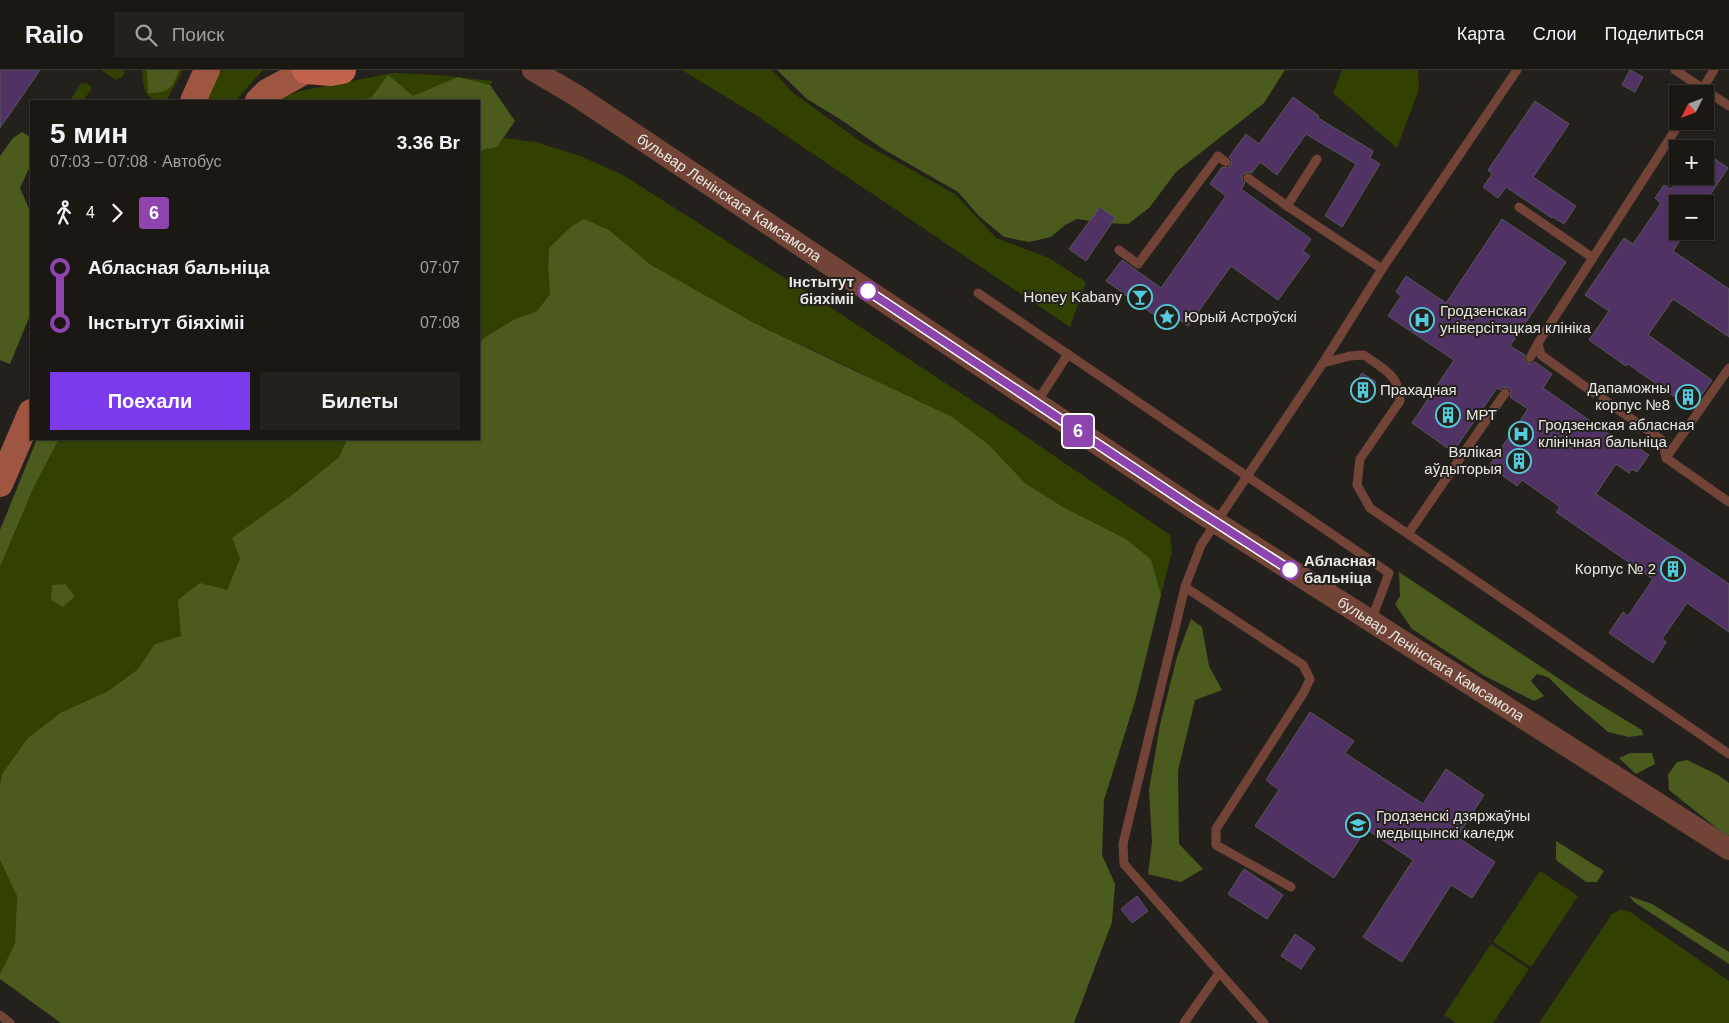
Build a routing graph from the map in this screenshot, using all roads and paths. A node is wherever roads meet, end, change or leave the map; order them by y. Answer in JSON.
{"nodes":[{"id":1,"x":207,"y":70,"type":"edge"},
{"id":2,"x":306,"y":70,"type":"edge"},
{"id":3,"x":342,"y":70,"type":"edge"},
{"id":4,"x":533,"y":70,"type":"edge"},
{"id":5,"x":1517,"y":70,"type":"edge"},
{"id":6,"x":1675,"y":70,"type":"edge"},
{"id":7,"x":1714,"y":70,"type":"edge"},
{"id":8,"x":1694,"y":85,"type":"edge"},
{"id":9,"x":1705,"y":85,"type":"edge"},
{"id":10,"x":1714,"y":98,"type":"edge"},
{"id":11,"x":194,"y":100,"type":"edge"},
{"id":12,"x":259,"y":100,"type":"edge"},
{"id":13,"x":1729,"y":106,"type":"edge"},
{"id":14,"x":1675,"y":130,"type":"edge"},
{"id":15,"x":1317,"y":160,"type":"dead end"},
{"id":16,"x":1226,"y":162,"type":"dead end"},
{"id":17,"x":1248,"y":178,"type":"dead end"},
{"id":18,"x":1287,"y":206,"type":"junction"},
{"id":19,"x":1519,"y":207,"type":"dead end"},
{"id":20,"x":1119,"y":250,"type":"dead end"},
{"id":21,"x":1593,"y":258,"type":"junction"},
{"id":22,"x":1382,"y":269,"type":"junction"},
{"id":23,"x":978,"y":293,"type":"dead end"},
{"id":24,"x":1538,"y":343,"type":"junction"},
{"id":25,"x":1068,"y":354,"type":"junction"},
{"id":26,"x":1530,"y":358,"type":"dead end"},
{"id":27,"x":1324,"y":363,"type":"junction"},
{"id":28,"x":1729,"y":368,"type":"edge"},
{"id":29,"x":1505,"y":393,"type":"dead end"},
{"id":30,"x":1594,"y":393,"type":"dead end"},
{"id":31,"x":1603,"y":399,"type":"dead end"},
{"id":32,"x":1036,"y":404,"type":"junction"},
{"id":33,"x":30,"y":414,"type":"edge"},
{"id":34,"x":1666,"y":458,"type":"junction"},
{"id":35,"x":1248,"y":477,"type":"junction"},
{"id":36,"x":0,"y":484,"type":"edge"},
{"id":37,"x":1729,"y":502,"type":"edge"},
{"id":38,"x":1215,"y":522,"type":"junction"},
{"id":39,"x":1408,"y":534,"type":"junction"},
{"id":40,"x":1185,"y":587,"type":"junction"},
{"id":41,"x":1371,"y":621,"type":"junction"},
{"id":42,"x":1729,"y":754,"type":"edge"},
{"id":43,"x":1729,"y":850,"type":"edge"},
{"id":44,"x":1290,"y":887,"type":"dead end"},
{"id":45,"x":1219,"y":973,"type":"junction"},
{"id":46,"x":0,"y":1016,"type":"edge"},
{"id":47,"x":10,"y":1023,"type":"edge"},
{"id":48,"x":1184,"y":1023,"type":"edge"},
{"id":49,"x":1264,"y":1023,"type":"edge"}],
"edges":[{"from":1,"to":11,"type":"main road"},
{"from":2,"to":3,"type":"main road"},
{"from":2,"to":12,"type":"main road"},
{"from":4,"to":32,"type":"street","name":"бульвар Ленінскага Камсамола"},
{"from":5,"to":22,"type":"lane"},
{"from":6,"to":8,"type":"lane"},
{"from":7,"to":9,"type":"lane"},
{"from":10,"to":13,"type":"lane"},
{"from":14,"to":21,"type":"lane"},
{"from":15,"to":18,"type":"lane"},
{"from":16,"to":20,"type":"lane"},
{"from":17,"to":18,"type":"lane"},
{"from":18,"to":22,"type":"lane"},
{"from":19,"to":21,"type":"lane"},
{"from":21,"to":24,"type":"lane"},
{"from":22,"to":27,"type":"lane"},
{"from":23,"to":25,"type":"lane"},
{"from":24,"to":26,"type":"lane"},
{"from":24,"to":30,"type":"lane"},
{"from":25,"to":32,"type":"lane"},
{"from":25,"to":35,"type":"lane"},
{"from":27,"to":35,"type":"lane"},
{"from":27,"to":39,"type":"lane"},
{"from":28,"to":34,"type":"lane"},
{"from":29,"to":39,"type":"lane"},
{"from":31,"to":34,"type":"lane"},
{"from":32,"to":38,"type":"street","name":"бульвар Ленінскага Камсамола"},
{"from":33,"to":36,"type":"main road"},
{"from":34,"to":37,"type":"lane"},
{"from":35,"to":38,"type":"lane"},
{"from":35,"to":41,"type":"lane"},
{"from":38,"to":40,"type":"lane"},
{"from":38,"to":41,"type":"street","name":"бульвар Ленінскага Камсамола"},
{"from":39,"to":42,"type":"lane"},
{"from":40,"to":44,"type":"lane"},
{"from":40,"to":45,"type":"lane"},
{"from":41,"to":43,"type":"street","name":"бульвар Ленінскага Камсамола"},
{"from":45,"to":48,"type":"lane"},
{"from":45,"to":49,"type":"lane"},
{"from":46,"to":47,"type":"lane"}]}
